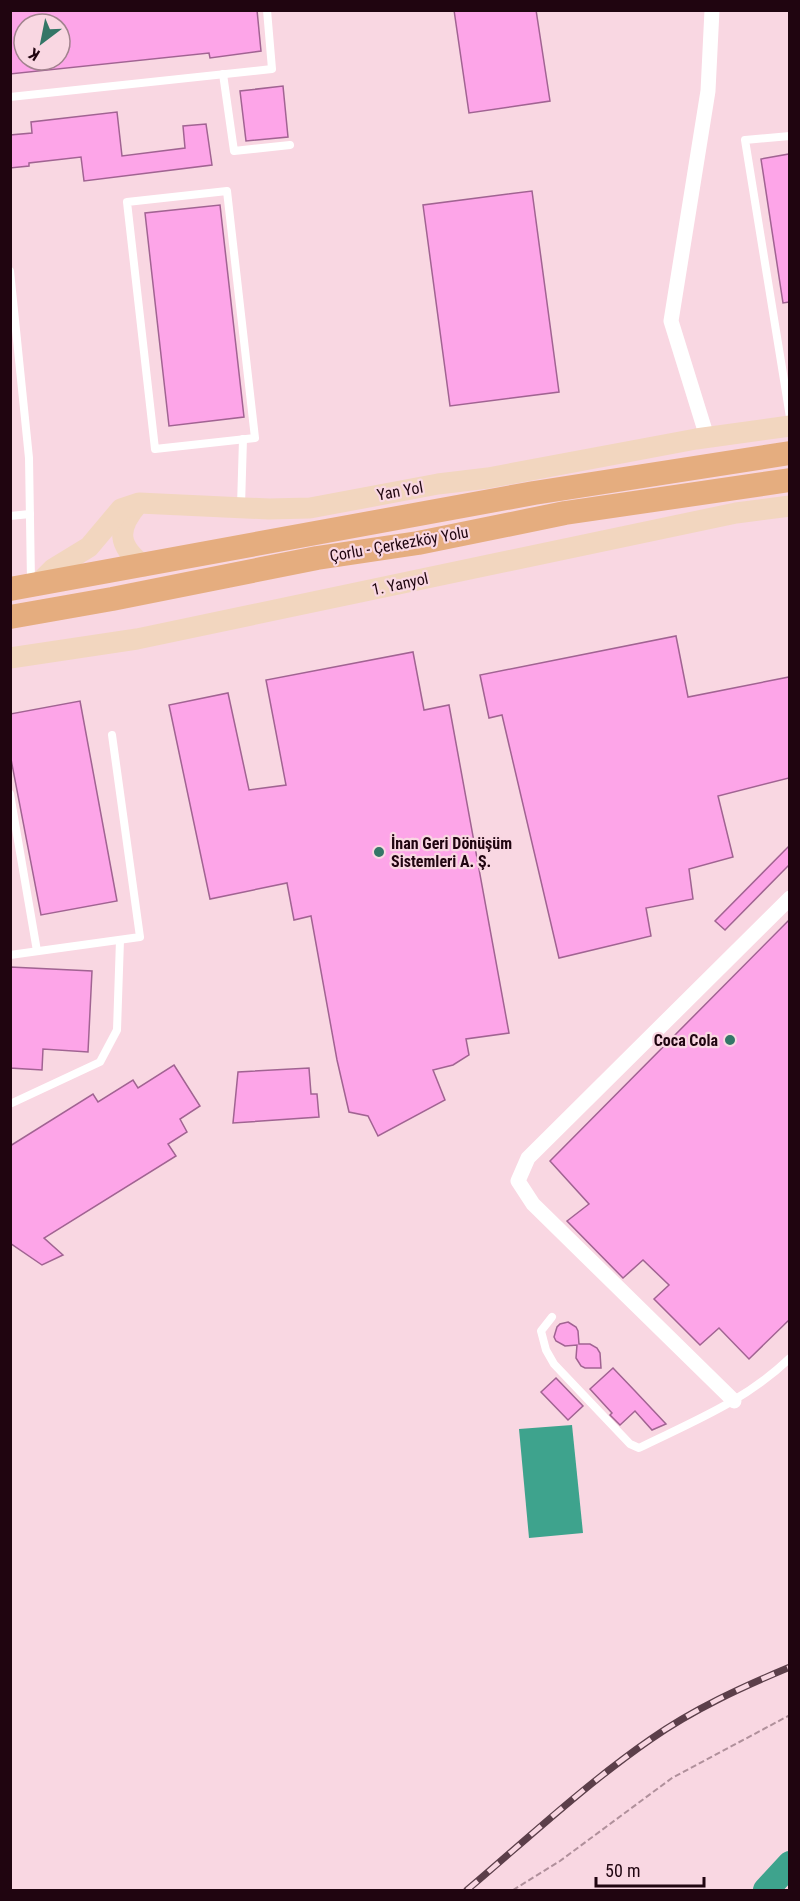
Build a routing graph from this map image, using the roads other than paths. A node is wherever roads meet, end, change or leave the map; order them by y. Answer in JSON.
{"nodes":[{"id":1,"x":267,"y":10,"type":"edge"},
{"id":2,"x":712,"y":10,"type":"edge"},
{"id":3,"x":223,"y":74,"type":"junction"},
{"id":4,"x":10,"y":97,"type":"edge"},
{"id":5,"x":789,"y":136,"type":"edge"},
{"id":6,"x":290,"y":145,"type":"dead end"},
{"id":7,"x":10,"y":270,"type":"edge"},
{"id":8,"x":788,"y":395,"type":"edge"},
{"id":9,"x":789,"y":417,"type":"edge"},
{"id":10,"x":789,"y":426,"type":"edge"},
{"id":11,"x":707,"y":437,"type":"junction"},
{"id":12,"x":243,"y":439,"type":"junction"},
{"id":13,"x":789,"y":453,"type":"edge"},
{"id":14,"x":789,"y":480,"type":"edge"},
{"id":15,"x":140,"y":503,"type":"junction"},
{"id":16,"x":789,"y":506,"type":"edge"},
{"id":17,"x":241,"y":508,"type":"junction"},
{"id":18,"x":30,"y":514,"type":"junction"},
{"id":19,"x":10,"y":516,"type":"edge"},
{"id":20,"x":144,"y":566,"type":"junction"},
{"id":21,"x":27,"y":586,"type":"edge"},
{"id":22,"x":10,"y":617,"type":"edge"},
{"id":23,"x":10,"y":658,"type":"edge"},
{"id":24,"x":112,"y":735,"type":"dead end"},
{"id":25,"x":10,"y":794,"type":"edge"},
{"id":26,"x":789,"y":898,"type":"edge"},
{"id":27,"x":120,"y":940,"type":"junction"},
{"id":28,"x":36,"y":951,"type":"junction"},
{"id":29,"x":10,"y":955,"type":"edge"},
{"id":30,"x":10,"y":1104,"type":"edge"},
{"id":31,"x":552,"y":1317,"type":"dead end"},
{"id":32,"x":789,"y":1358,"type":"edge"},
{"id":33,"x":734,"y":1401,"type":"junction"}],
"edges":[{"from":1,"to":3,"type":"lane"},
{"from":2,"to":11,"type":"street"},
{"from":3,"to":4,"type":"lane"},
{"from":3,"to":6,"type":"lane"},
{"from":5,"to":8,"type":"lane"},
{"from":7,"to":18,"type":"lane"},
{"from":8,"to":9,"type":"lane"},
{"from":10,"to":11,"type":"main road","name":"Yan Yol"},
{"from":11,"to":17,"type":"main road","name":"Yan Yol"},
{"from":12,"to":12,"type":"lane"},
{"from":12,"to":17,"type":"lane"},
{"from":13,"to":20,"type":"main road","name":"Çorlu - Çerkezköy Yolu"},
{"from":14,"to":22,"type":"main road","name":"Çorlu - Çerkezköy Yolu"},
{"from":15,"to":17,"type":"main road","name":"Yan Yol"},
{"from":15,"to":20,"type":"main road"},
{"from":15,"to":21,"type":"main road"},
{"from":16,"to":23,"type":"main road","name":"1. Yanyol"},
{"from":18,"to":19,"type":"lane"},
{"from":18,"to":21,"type":"lane"},
{"from":20,"to":21,"type":"main road","name":"Çorlu - Çerkezköy Yolu"},
{"from":24,"to":27,"type":"lane"},
{"from":25,"to":28,"type":"lane"},
{"from":26,"to":33,"type":"street"},
{"from":27,"to":28,"type":"lane"},
{"from":27,"to":30,"type":"lane"},
{"from":28,"to":29,"type":"lane"},
{"from":31,"to":33,"type":"lane"},
{"from":32,"to":33,"type":"lane"}]}
